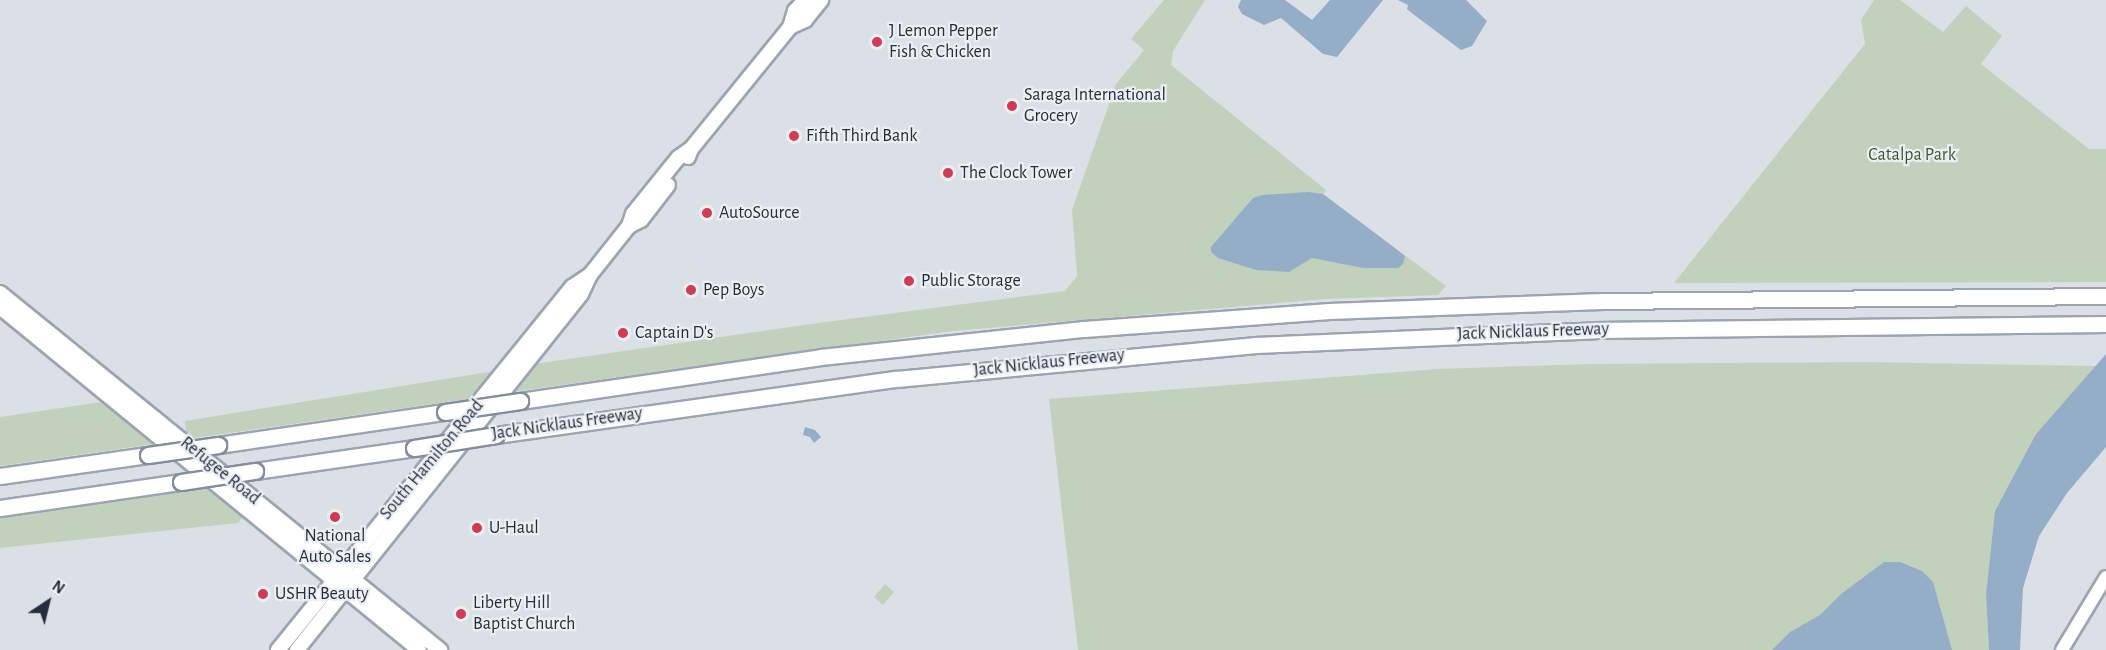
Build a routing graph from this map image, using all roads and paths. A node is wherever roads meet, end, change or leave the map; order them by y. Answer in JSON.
{"nodes":[{"id":1,"x":805,"y":0,"type":"edge"},
{"id":2,"x":821,"y":0,"type":"edge"},
{"id":3,"x":790,"y":27,"type":"junction"},
{"id":4,"x":590,"y":275,"type":"junction"},
{"id":5,"x":0,"y":293,"type":"edge"},
{"id":6,"x":2106,"y":296,"type":"edge"},
{"id":7,"x":0,"y":307,"type":"edge"},
{"id":8,"x":2106,"y":324,"type":"edge"},
{"id":9,"x":0,"y":476,"type":"edge"},
{"id":10,"x":0,"y":508,"type":"edge"},
{"id":11,"x":338,"y":575,"type":"junction"},
{"id":12,"x":2106,"y":577,"type":"edge"},
{"id":13,"x":349,"y":584,"type":"junction"},
{"id":14,"x":278,"y":650,"type":"edge"},
{"id":15,"x":297,"y":650,"type":"edge"},
{"id":16,"x":419,"y":650,"type":"edge"},
{"id":17,"x":440,"y":650,"type":"edge"},
{"id":18,"x":2062,"y":650,"type":"edge"}],
"edges":[{"from":1,"to":3,"type":"main road","name":"South Hamilton Road"},
{"from":2,"to":3,"type":"main road","name":"South Hamilton Road"},
{"from":3,"to":4,"type":"main road","name":"South Hamilton Road"},
{"from":4,"to":11,"type":"main road","name":"South Hamilton Road"},
{"from":4,"to":13,"type":"main road","name":"South Hamilton Road"},
{"from":5,"to":11,"type":"main road","name":"Refugee Road"},
{"from":6,"to":9,"type":"highway","name":"Jack Nicklaus Freeway","bridge":true},
{"from":7,"to":11,"type":"main road","name":"Refugee Road"},
{"from":8,"to":10,"type":"highway","name":"Jack Nicklaus Freeway","bridge":true},
{"from":11,"to":13,"type":"main road","name":"Refugee Road"},
{"from":11,"to":14,"type":"main road","name":"South Hamilton Road"},
{"from":12,"to":18,"type":"street"},
{"from":13,"to":15,"type":"main road","name":"South Hamilton Road"},
{"from":13,"to":16,"type":"main road","name":"Refugee Road"},
{"from":13,"to":17,"type":"main road","name":"Refugee Road"}]}
